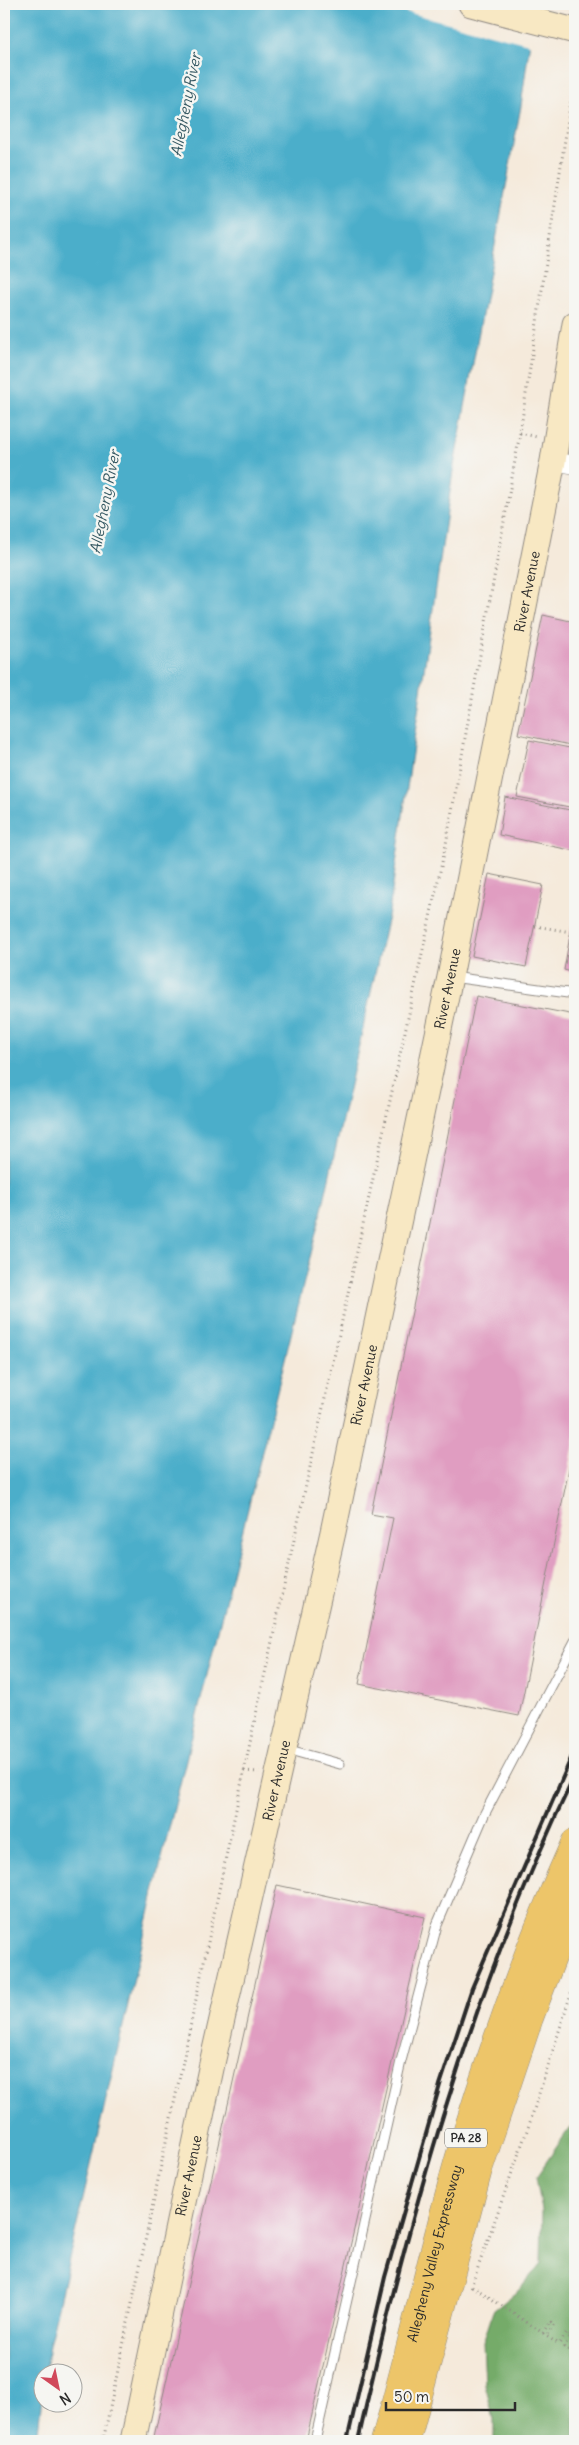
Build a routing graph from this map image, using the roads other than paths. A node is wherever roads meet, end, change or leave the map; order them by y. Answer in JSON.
{"nodes":[{"id":1,"x":471,"y":4,"type":"edge"},
{"id":2,"x":575,"y":31,"type":"edge"},
{"id":3,"x":575,"y":324,"type":"edge"},
{"id":4,"x":564,"y":463,"type":"edge"},
{"id":5,"x":450,"y":977,"type":"junction"},
{"id":6,"x":575,"y":994,"type":"edge"},
{"id":7,"x":575,"y":1641,"type":"edge"},
{"id":8,"x":284,"y":1748,"type":"junction"},
{"id":9,"x":340,"y":1764,"type":"dead end"},
{"id":10,"x":575,"y":1843,"type":"edge"},
{"id":11,"x":575,"y":1897,"type":"edge"},
{"id":12,"x":133,"y":2441,"type":"edge"},
{"id":13,"x":315,"y":2441,"type":"edge"},
{"id":14,"x":385,"y":2441,"type":"edge"},
{"id":15,"x":406,"y":2441,"type":"edge"}],
"edges":[{"from":1,"to":2,"type":"street"},
{"from":3,"to":4,"type":"street","name":"River Avenue"},
{"from":4,"to":5,"type":"street","name":"River Avenue"},
{"from":5,"to":6,"type":"lane"},
{"from":5,"to":8,"type":"street","name":"River Avenue"},
{"from":7,"to":13,"type":"lane"},
{"from":8,"to":9,"type":"lane"},
{"from":8,"to":12,"type":"street","name":"River Avenue"},
{"from":10,"to":14,"type":"highway","name":"Allegheny Valley Expressway","number":"PA 28"},
{"from":11,"to":15,"type":"highway","name":"Allegheny Valley Expressway","number":"PA 28"}]}
